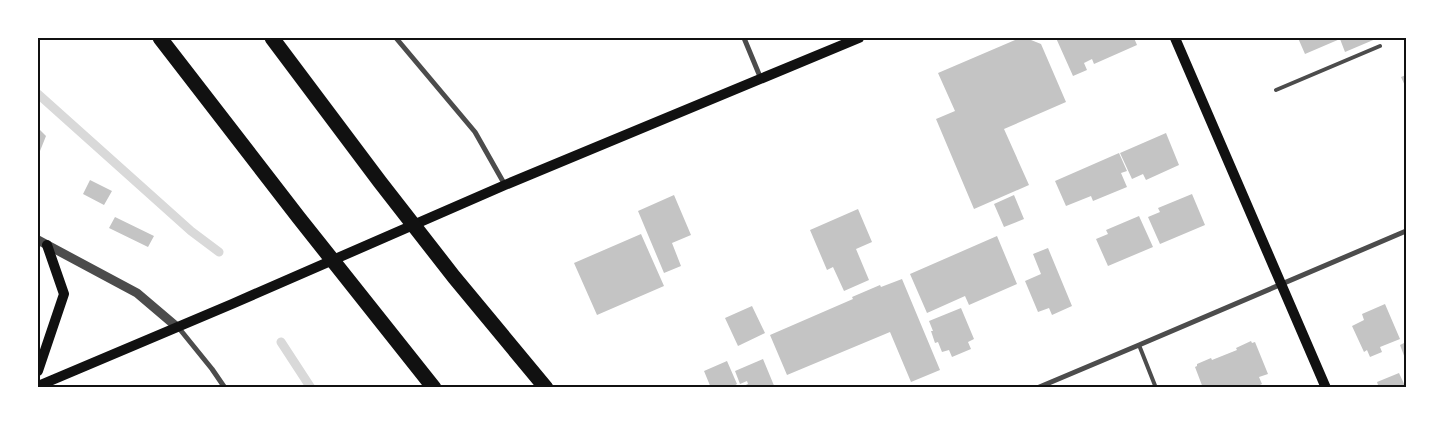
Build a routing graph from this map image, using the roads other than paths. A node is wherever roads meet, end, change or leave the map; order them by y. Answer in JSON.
{"nodes":[{"id":1,"x":160,"y":38,"type":"edge"},
{"id":2,"x":272,"y":38,"type":"edge"},
{"id":3,"x":396,"y":38,"type":"edge"},
{"id":4,"x":744,"y":38,"type":"edge"},
{"id":5,"x":859,"y":38,"type":"edge"},
{"id":6,"x":1175,"y":38,"type":"edge"},
{"id":7,"x":1380,"y":46,"type":"dead end"},
{"id":8,"x":761,"y":79,"type":"junction"},
{"id":9,"x":1276,"y":90,"type":"dead end"},
{"id":10,"x":505,"y":185,"type":"junction"},
{"id":11,"x":1406,"y":230,"type":"edge"},
{"id":12,"x":42,"y":242,"type":"edge"},
{"id":13,"x":1282,"y":284,"type":"junction"},
{"id":14,"x":177,"y":327,"type":"junction"},
{"id":15,"x":1138,"y":346,"type":"junction"},
{"id":16,"x":38,"y":371,"type":"edge"},
{"id":17,"x":38,"y":386,"type":"edge"},
{"id":18,"x":225,"y":388,"type":"edge"},
{"id":19,"x":434,"y":388,"type":"edge"},
{"id":20,"x":546,"y":388,"type":"edge"},
{"id":21,"x":1037,"y":388,"type":"edge"},
{"id":22,"x":1156,"y":388,"type":"edge"},
{"id":23,"x":1326,"y":388,"type":"edge"}],
"edges":[{"from":1,"to":19,"type":"highway"},
{"from":2,"to":20,"type":"highway"},
{"from":3,"to":10,"type":"street"},
{"from":4,"to":8,"type":"street"},
{"from":5,"to":8,"type":"main road"},
{"from":6,"to":13,"type":"main road"},
{"from":7,"to":9,"type":"lane"},
{"from":8,"to":10,"type":"main road"},
{"from":10,"to":14,"type":"main road"},
{"from":11,"to":13,"type":"street"},
{"from":12,"to":14,"type":"street"},
{"from":12,"to":16,"type":"main road"},
{"from":13,"to":15,"type":"street"},
{"from":13,"to":23,"type":"main road"},
{"from":14,"to":17,"type":"main road"},
{"from":14,"to":18,"type":"street"},
{"from":15,"to":21,"type":"street"},
{"from":15,"to":22,"type":"lane"}]}
